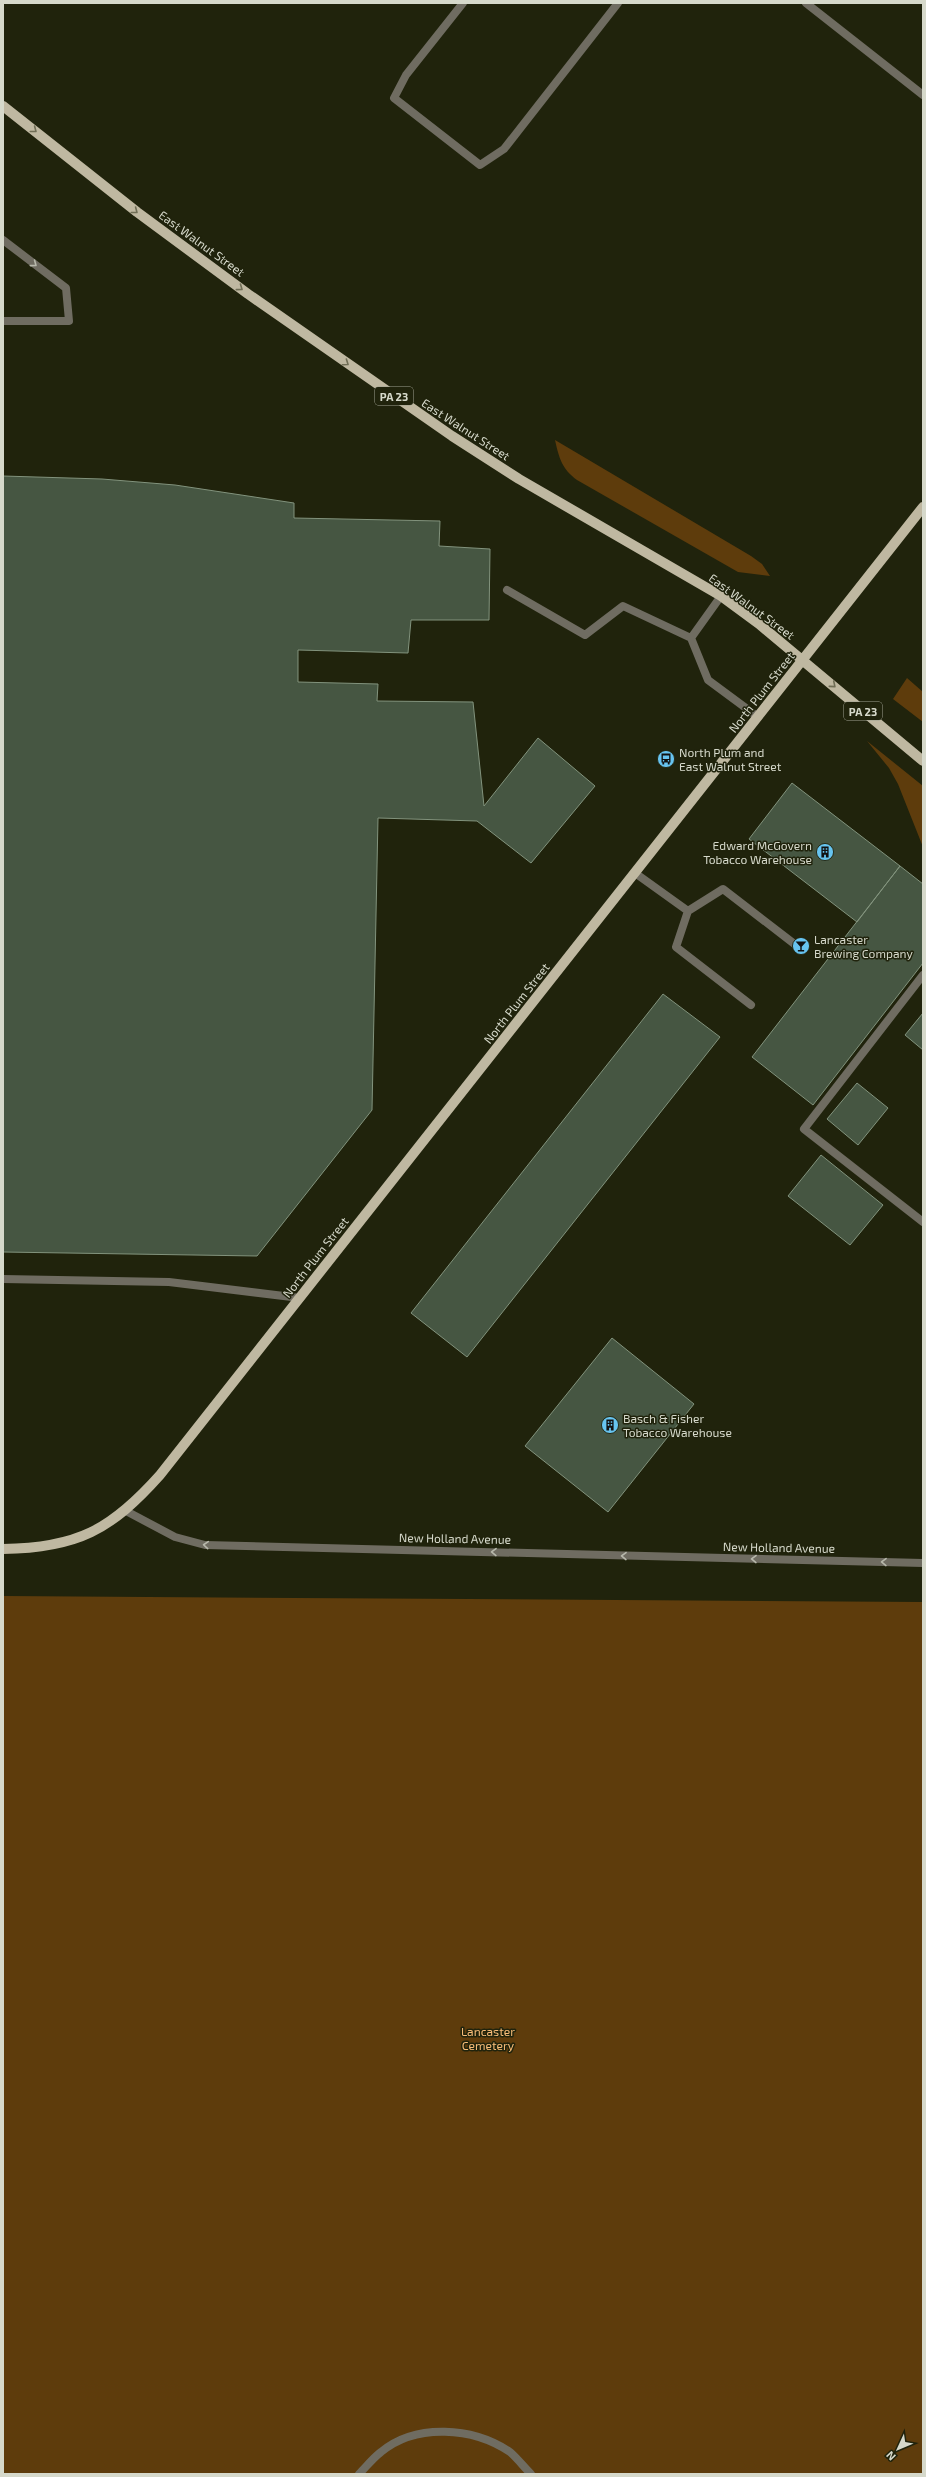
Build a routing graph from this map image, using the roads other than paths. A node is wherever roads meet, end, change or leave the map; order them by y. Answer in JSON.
{"nodes":[{"id":1,"x":463,"y":3,"type":"edge"},
{"id":2,"x":618,"y":3,"type":"edge"},
{"id":3,"x":806,"y":3,"type":"edge"},
{"id":4,"x":923,"y":95,"type":"edge"},
{"id":5,"x":3,"y":106,"type":"edge"},
{"id":6,"x":3,"y":240,"type":"edge"},
{"id":7,"x":3,"y":321,"type":"edge"},
{"id":8,"x":923,"y":507,"type":"edge"},
{"id":9,"x":507,"y":590,"type":"dead end"},
{"id":10,"x":721,"y":596,"type":"junction"},
{"id":11,"x":691,"y":638,"type":"junction"},
{"id":12,"x":803,"y":660,"type":"junction"},
{"id":13,"x":758,"y":716,"type":"junction"},
{"id":14,"x":923,"y":762,"type":"edge"},
{"id":15,"x":635,"y":873,"type":"junction"},
{"id":16,"x":688,"y":911,"type":"junction"},
{"id":17,"x":796,"y":946,"type":"dead end"},
{"id":18,"x":923,"y":975,"type":"edge"},
{"id":19,"x":751,"y":1005,"type":"dead end"},
{"id":20,"x":923,"y":1222,"type":"edge"},
{"id":21,"x":3,"y":1279,"type":"edge"},
{"id":22,"x":300,"y":1298,"type":"junction"},
{"id":23,"x":126,"y":1511,"type":"junction"},
{"id":24,"x":3,"y":1549,"type":"edge"},
{"id":25,"x":923,"y":1563,"type":"edge"},
{"id":26,"x":359,"y":2474,"type":"edge"},
{"id":27,"x":531,"y":2474,"type":"edge"}],
"edges":[{"from":1,"to":2,"type":"street"},
{"from":3,"to":4,"type":"street"},
{"from":5,"to":10,"type":"main road","name":"East Walnut Street","number":"PA 23","one_way":true},
{"from":6,"to":7,"type":"street","one_way":true},
{"from":8,"to":12,"type":"main road","name":"North Plum Street"},
{"from":9,"to":11,"type":"street"},
{"from":10,"to":11,"type":"street"},
{"from":10,"to":12,"type":"main road","name":"East Walnut Street","number":"PA 23"},
{"from":11,"to":13,"type":"street"},
{"from":12,"to":13,"type":"main road","name":"North Plum Street"},
{"from":12,"to":14,"type":"main road","name":"East Walnut Street","number":"PA 23","one_way":true},
{"from":13,"to":15,"type":"main road","name":"North Plum Street"},
{"from":15,"to":16,"type":"street"},
{"from":15,"to":22,"type":"main road","name":"North Plum Street"},
{"from":16,"to":17,"type":"street"},
{"from":16,"to":19,"type":"street"},
{"from":18,"to":20,"type":"street"},
{"from":21,"to":22,"type":"street"},
{"from":22,"to":23,"type":"main road","name":"North Plum Street"},
{"from":23,"to":24,"type":"main road"},
{"from":25,"to":23,"type":"street","name":"New Holland Avenue","one_way":true},
{"from":26,"to":27,"type":"street"}]}
